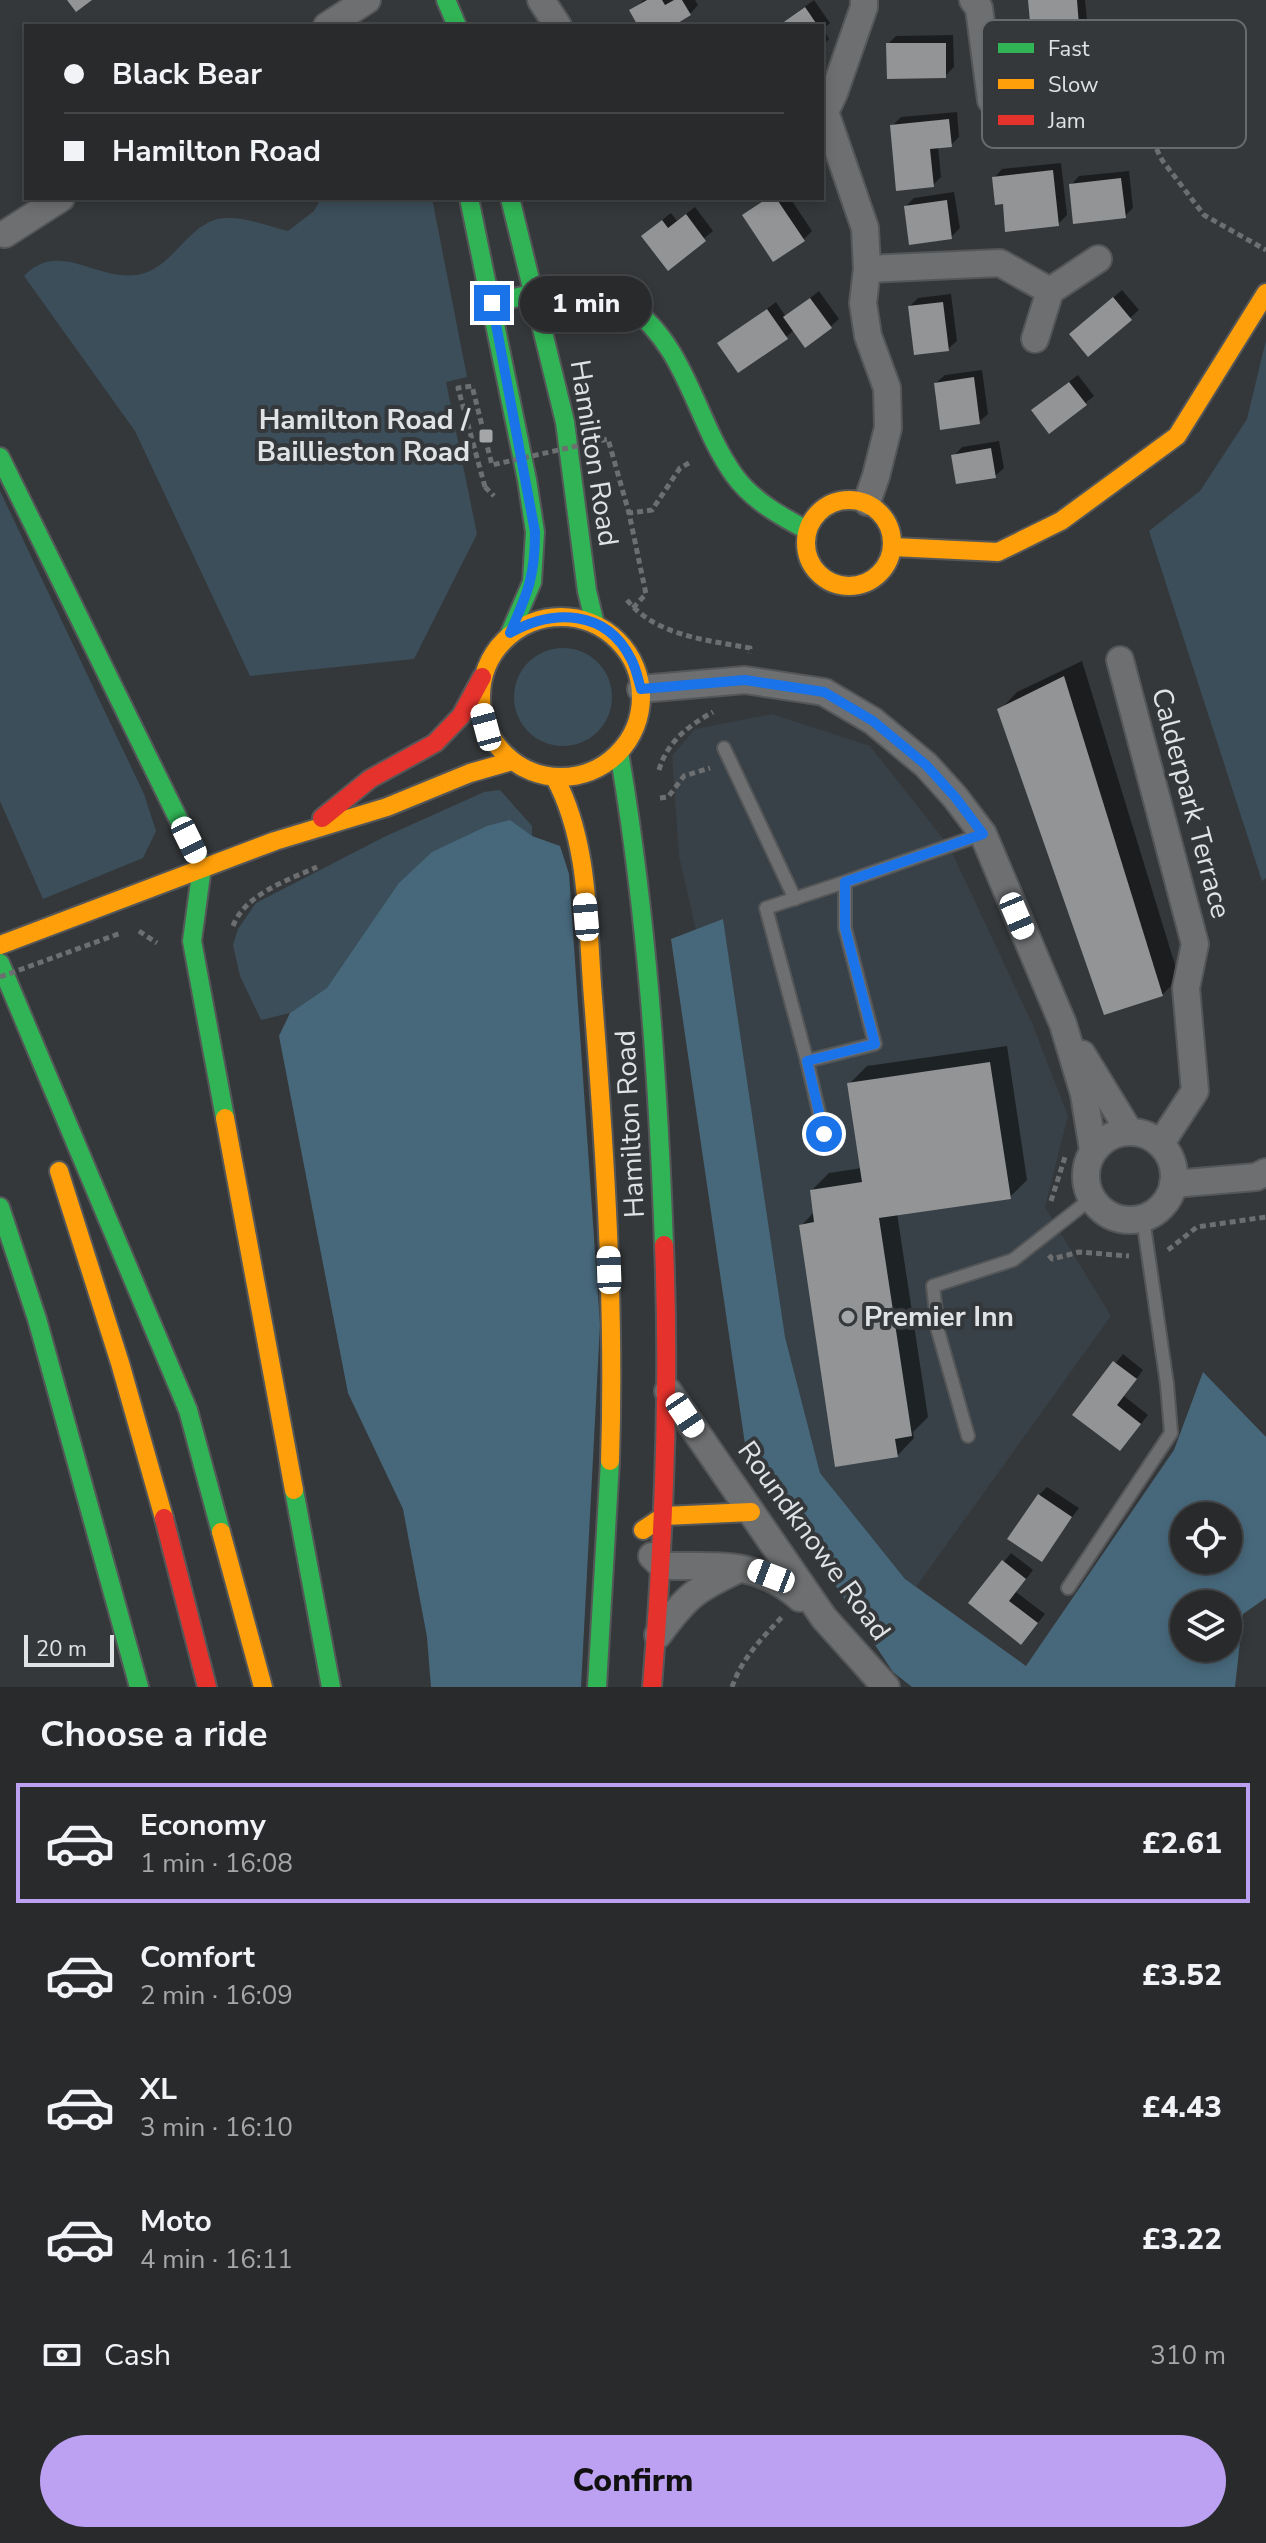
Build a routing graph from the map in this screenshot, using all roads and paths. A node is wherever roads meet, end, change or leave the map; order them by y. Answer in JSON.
{"nodes":[{"id":1,"x":367,"y":0,"type":"edge"},
{"id":2,"x":433,"y":0,"type":"edge"},
{"id":3,"x":446,"y":0,"type":"edge"},
{"id":4,"x":541,"y":0,"type":"edge"},
{"id":5,"x":864,"y":0,"type":"edge"},
{"id":6,"x":973,"y":0,"type":"edge"},
{"id":7,"x":330,"y":24,"type":"edge"},
{"id":8,"x":436,"y":24,"type":"edge"},
{"id":9,"x":456,"y":24,"type":"edge"},
{"id":10,"x":557,"y":24,"type":"edge"},
{"id":11,"x":982,"y":31,"type":"edge"},
{"id":12,"x":824,"y":110,"type":"edge"},
{"id":13,"x":824,"y":115,"type":"edge"},
{"id":14,"x":1156,"y":148,"type":"edge"},
{"id":15,"x":58,"y":200,"type":"edge"},
{"id":16,"x":469,"y":200,"type":"edge"},
{"id":17,"x":511,"y":200,"type":"edge"},
{"id":18,"x":5,"y":234,"type":"dead end"},
{"id":19,"x":1266,"y":250,"type":"edge"},
{"id":20,"x":1098,"y":259,"type":"dead end"},
{"id":21,"x":867,"y":269,"type":"junction"},
{"id":22,"x":1050,"y":291,"type":"junction"},
{"id":23,"x":1266,"y":293,"type":"edge"},
{"id":24,"x":535,"y":295,"type":"junction"},
{"id":25,"x":492,"y":303,"type":"junction"},
{"id":26,"x":1035,"y":339,"type":"dead end"},
{"id":27,"x":719,"y":449,"type":"junction"},
{"id":28,"x":0,"y":457,"type":"edge"},
{"id":29,"x":485,"y":487,"type":"dead end"},
{"id":30,"x":867,"y":502,"type":"junction"},
{"id":31,"x":629,"y":513,"type":"junction"},
{"id":32,"x":807,"y":530,"type":"junction"},
{"id":33,"x":893,"y":547,"type":"junction"},
{"id":34,"x":633,"y":608,"type":"dead end"},
{"id":35,"x":595,"y":624,"type":"junction"},
{"id":36,"x":510,"y":633,"type":"junction"},
{"id":37,"x":1120,"y":660,"type":"dead end"},
{"id":38,"x":482,"y":677,"type":"junction"},
{"id":39,"x":641,"y":689,"type":"junction"},
{"id":40,"x":724,"y":748,"type":"dead end"},
{"id":41,"x":619,"y":752,"type":"junction"},
{"id":42,"x":512,"y":761,"type":"junction"},
{"id":43,"x":730,"y":761,"type":"junction"},
{"id":44,"x":555,"y":778,"type":"junction"},
{"id":45,"x":655,"y":799,"type":"dead end"},
{"id":46,"x":306,"y":830,"type":"junction"},
{"id":47,"x":983,"y":834,"type":"junction"},
{"id":48,"x":329,"y":861,"type":"dead end"},
{"id":49,"x":202,"y":867,"type":"junction"},
{"id":50,"x":845,"y":882,"type":"junction"},
{"id":51,"x":795,"y":899,"type":"junction"},
{"id":52,"x":192,"y":941,"type":"junction"},
{"id":53,"x":0,"y":945,"type":"edge"},
{"id":54,"x":0,"y":963,"type":"edge"},
{"id":55,"x":0,"y":977,"type":"edge"},
{"id":56,"x":0,"y":998,"type":"edge"},
{"id":57,"x":1063,"y":1024,"type":"junction"},
{"id":58,"x":22,"y":1061,"type":"dead end"},
{"id":59,"x":807,"y":1061,"type":"junction"},
{"id":60,"x":1129,"y":1131,"type":"junction"},
{"id":61,"x":824,"y":1134,"type":"dead end"},
{"id":62,"x":1161,"y":1143,"type":"junction"},
{"id":63,"x":52,"y":1150,"type":"dead end"},
{"id":64,"x":1093,"y":1150,"type":"junction"},
{"id":65,"x":1266,"y":1172,"type":"edge"},
{"id":66,"x":1173,"y":1184,"type":"junction"},
{"id":67,"x":1092,"y":1198,"type":"junction"},
{"id":68,"x":0,"y":1207,"type":"edge"},
{"id":69,"x":1143,"y":1219,"type":"junction"},
{"id":70,"x":668,"y":1391,"type":"junction"},
{"id":71,"x":968,"y":1436,"type":"dead end"},
{"id":72,"x":607,"y":1512,"type":"junction"},
{"id":73,"x":751,"y":1512,"type":"junction"},
{"id":74,"x":664,"y":1516,"type":"junction"},
{"id":75,"x":632,"y":1544,"type":"junction"},
{"id":76,"x":662,"y":1566,"type":"junction"},
{"id":77,"x":740,"y":1568,"type":"junction"},
{"id":78,"x":1068,"y":1588,"type":"dead end"},
{"id":79,"x":800,"y":1597,"type":"junction"},
{"id":80,"x":824,"y":1618,"type":"junction"},
{"id":81,"x":656,"y":1637,"type":"junction"},
{"id":82,"x":139,"y":1687,"type":"edge"},
{"id":83,"x":207,"y":1687,"type":"edge"},
{"id":84,"x":263,"y":1687,"type":"edge"},
{"id":85,"x":331,"y":1687,"type":"edge"},
{"id":86,"x":597,"y":1687,"type":"edge"},
{"id":87,"x":652,"y":1687,"type":"edge"},
{"id":88,"x":732,"y":1687,"type":"edge"},
{"id":89,"x":886,"y":1687,"type":"edge"}],
"edges":[{"from":1,"to":7,"type":"street"},
{"from":2,"to":8,"type":"main road"},
{"from":3,"to":9,"type":"main road"},
{"from":4,"to":10,"type":"street"},
{"from":5,"to":12,"type":"street"},
{"from":6,"to":11,"type":"street"},
{"from":13,"to":21,"type":"street"},
{"from":14,"to":19,"type":"path"},
{"from":15,"to":18,"type":"street"},
{"from":16,"to":25,"type":"main road"},
{"from":17,"to":24,"type":"main road","name":"Hamilton Road"},
{"from":20,"to":22,"type":"street"},
{"from":21,"to":22,"type":"street"},
{"from":21,"to":30,"type":"street"},
{"from":22,"to":26,"type":"street"},
{"from":23,"to":33,"type":"main road"},
{"from":24,"to":25,"type":"main road"},
{"from":24,"to":27,"type":"main road"},
{"from":24,"to":35,"type":"main road","name":"Hamilton Road"},
{"from":25,"to":36,"type":"main road"},
{"from":27,"to":31,"type":"path"},
{"from":27,"to":32,"type":"main road"},
{"from":28,"to":49,"type":"main road"},
{"from":29,"to":31,"type":"path","bridge":true},
{"from":30,"to":32,"type":"main road"},
{"from":30,"to":33,"type":"main road"},
{"from":31,"to":34,"type":"path"},
{"from":32,"to":33,"type":"main road"},
{"from":35,"to":36,"type":"main road"},
{"from":35,"to":39,"type":"main road"},
{"from":36,"to":38,"type":"main road"},
{"from":37,"to":62,"type":"street","name":"Calderpark Terrace"},
{"from":38,"to":42,"type":"main road"},
{"from":38,"to":46,"type":"main road"},
{"from":39,"to":41,"type":"main road"},
{"from":39,"to":47,"type":"street"},
{"from":40,"to":43,"type":"lane"},
{"from":41,"to":44,"type":"main road"},
{"from":41,"to":70,"type":"main road","name":"Hamilton Road"},
{"from":42,"to":44,"type":"main road"},
{"from":42,"to":46,"type":"main road"},
{"from":43,"to":45,"type":"path"},
{"from":43,"to":51,"type":"lane"},
{"from":44,"to":72,"type":"main road","name":"Hamilton Road"},
{"from":46,"to":49,"type":"main road"},
{"from":47,"to":50,"type":"lane"},
{"from":47,"to":57,"type":"street"},
{"from":48,"to":52,"type":"path"},
{"from":49,"to":52,"type":"main road"},
{"from":49,"to":53,"type":"main road"},
{"from":50,"to":51,"type":"lane"},
{"from":50,"to":59,"type":"lane"},
{"from":51,"to":59,"type":"lane"},
{"from":52,"to":55,"type":"path","bridge":true},
{"from":52,"to":85,"type":"main road"},
{"from":54,"to":84,"type":"main road"},
{"from":56,"to":58,"type":"main road"},
{"from":57,"to":60,"type":"street"},
{"from":57,"to":64,"type":"street"},
{"from":59,"to":61,"type":"lane"},
{"from":60,"to":62,"type":"street"},
{"from":60,"to":64,"type":"street"},
{"from":62,"to":66,"type":"street"},
{"from":63,"to":83,"type":"main road"},
{"from":64,"to":67,"type":"street"},
{"from":65,"to":66,"type":"street"},
{"from":66,"to":69,"type":"street"},
{"from":67,"to":69,"type":"street"},
{"from":67,"to":71,"type":"lane"},
{"from":68,"to":82,"type":"main road"},
{"from":69,"to":78,"type":"lane"},
{"from":70,"to":73,"type":"street","name":"Roundknowe Road"},
{"from":70,"to":74,"type":"main road","name":"Hamilton Road"},
{"from":72,"to":75,"type":"street"},
{"from":72,"to":86,"type":"main road","name":"Hamilton Road"},
{"from":73,"to":74,"type":"main road"},
{"from":73,"to":80,"type":"street","name":"Roundknowe Road"},
{"from":74,"to":75,"type":"main road"},
{"from":74,"to":76,"type":"main road","name":"Hamilton Road"},
{"from":75,"to":76,"type":"street"},
{"from":76,"to":77,"type":"street"},
{"from":76,"to":81,"type":"main road","name":"Hamilton Road"},
{"from":77,"to":79,"type":"street"},
{"from":77,"to":81,"type":"street"},
{"from":79,"to":80,"type":"street"},
{"from":79,"to":88,"type":"path"},
{"from":80,"to":89,"type":"street","name":"Roundknowe Road"},
{"from":81,"to":87,"type":"main road","name":"Hamilton Road"}]}
